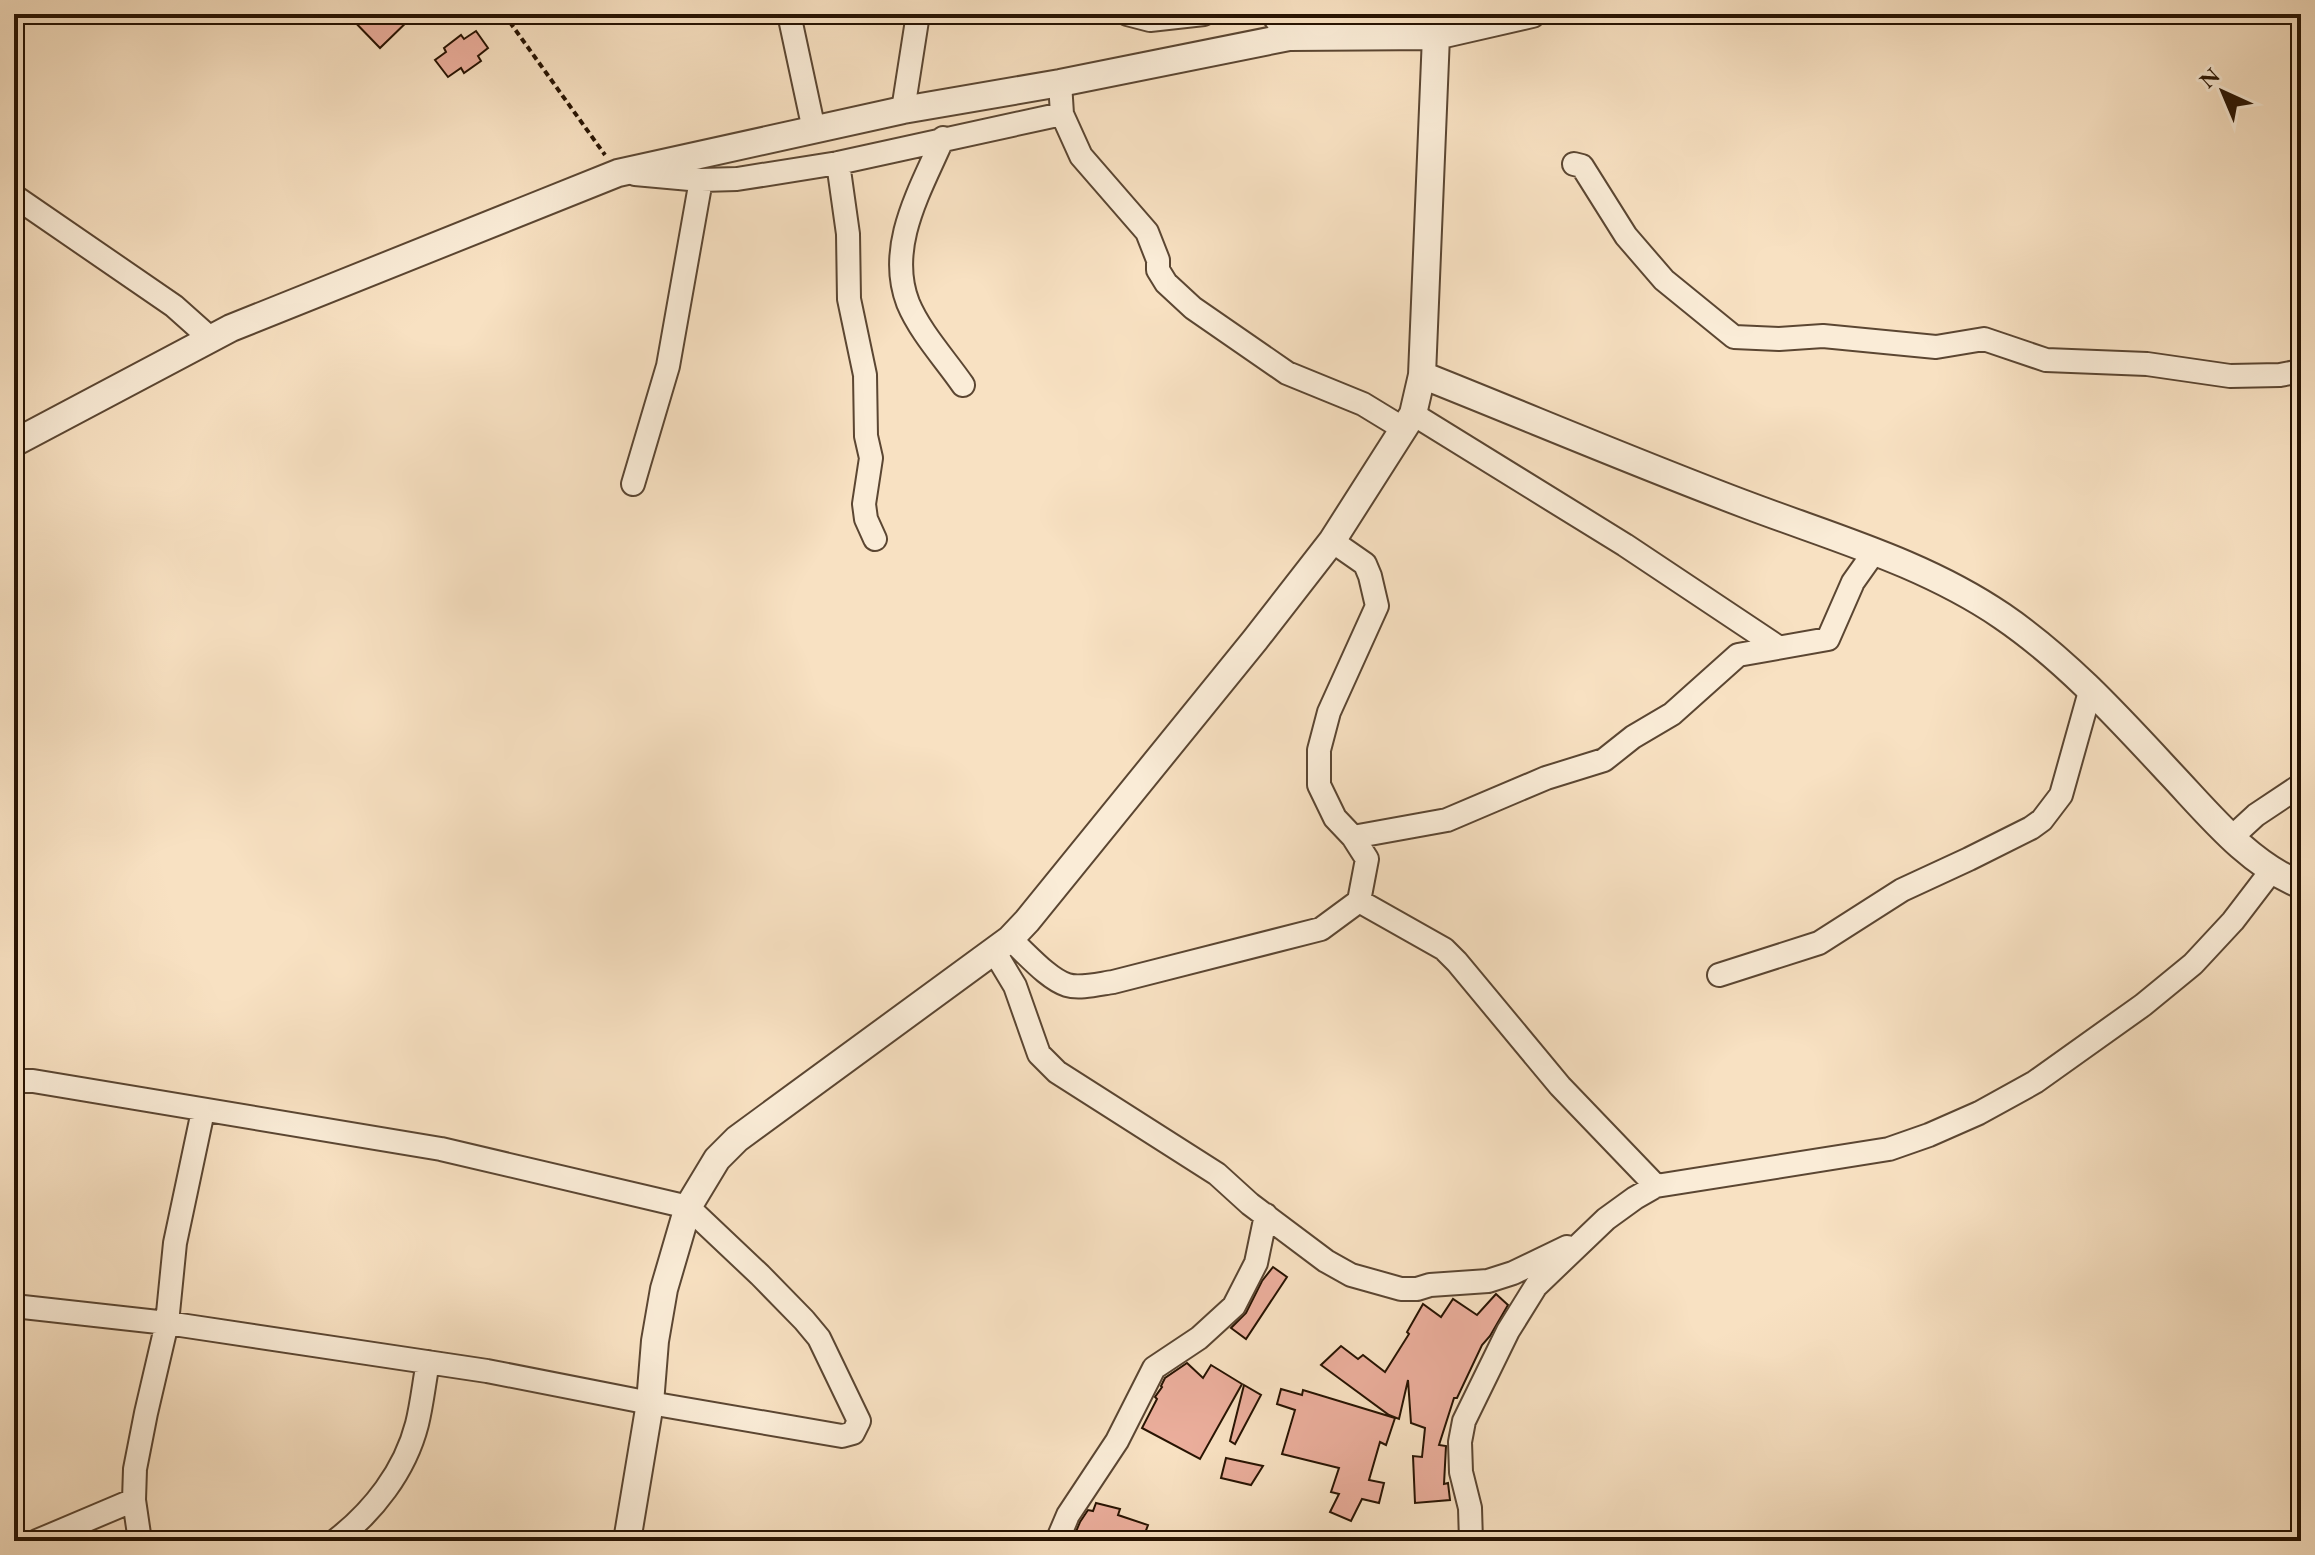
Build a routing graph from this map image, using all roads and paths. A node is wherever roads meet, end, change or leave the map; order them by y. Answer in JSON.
{"nodes":[{"id":1,"x":504,"y":14,"type":"edge"},
{"id":2,"x":789,"y":14,"type":"edge"},
{"id":3,"x":918,"y":14,"type":"edge"},
{"id":4,"x":1127,"y":14,"type":"edge"},
{"id":5,"x":1204,"y":14,"type":"edge"},
{"id":6,"x":1272,"y":14,"type":"edge"},
{"id":7,"x":1532,"y":14,"type":"edge"},
{"id":8,"x":1436,"y":25,"type":"edge"},
{"id":9,"x":1289,"y":37,"type":"junction"},
{"id":10,"x":1060,"y":83,"type":"junction"},
{"id":11,"x":903,"y":110,"type":"junction"},
{"id":12,"x":1062,"y":114,"type":"junction"},
{"id":13,"x":814,"y":130,"type":"junction"},
{"id":14,"x":943,"y":138,"type":"junction"},
{"id":15,"x":838,"y":163,"type":"junction"},
{"id":16,"x":1574,"y":164,"type":"dead end"},
{"id":17,"x":618,"y":173,"type":"junction"},
{"id":18,"x":701,"y":180,"type":"junction"},
{"id":19,"x":14,"y":196,"type":"edge"},
{"id":20,"x":211,"y":339,"type":"junction"},
{"id":21,"x":2301,"y":371,"type":"edge"},
{"id":22,"x":1422,"y":375,"type":"junction"},
{"id":23,"x":963,"y":385,"type":"dead end"},
{"id":24,"x":1409,"y":422,"type":"junction"},
{"id":25,"x":14,"y":443,"type":"edge"},
{"id":26,"x":633,"y":484,"type":"dead end"},
{"id":27,"x":875,"y":539,"type":"dead end"},
{"id":28,"x":1332,"y":541,"type":"junction"},
{"id":29,"x":1875,"y":551,"type":"junction"},
{"id":30,"x":1778,"y":647,"type":"junction"},
{"id":31,"x":2091,"y":688,"type":"junction"},
{"id":32,"x":2301,"y":785,"type":"edge"},
{"id":33,"x":1353,"y":837,"type":"junction"},
{"id":34,"x":2231,"y":838,"type":"junction"},
{"id":35,"x":2272,"y":870,"type":"junction"},
{"id":36,"x":2301,"y":885,"type":"edge"},
{"id":37,"x":1359,"y":901,"type":"junction"},
{"id":38,"x":1002,"y":945,"type":"junction"},
{"id":39,"x":1719,"y":975,"type":"dead end"},
{"id":40,"x":14,"y":1081,"type":"edge"},
{"id":41,"x":203,"y":1111,"type":"junction"},
{"id":42,"x":1656,"y":1186,"type":"junction"},
{"id":43,"x":688,"y":1207,"type":"junction"},
{"id":44,"x":1266,"y":1215,"type":"junction"},
{"id":45,"x":1585,"y":1241,"type":"junction"},
{"id":46,"x":14,"y":1306,"type":"edge"},
{"id":47,"x":167,"y":1323,"type":"junction"},
{"id":48,"x":428,"y":1362,"type":"junction"},
{"id":49,"x":650,"y":1403,"type":"junction"},
{"id":50,"x":134,"y":1500,"type":"junction"},
{"id":51,"x":37,"y":1541,"type":"edge"},
{"id":52,"x":140,"y":1541,"type":"edge"},
{"id":53,"x":335,"y":1541,"type":"edge"},
{"id":54,"x":627,"y":1541,"type":"edge"},
{"id":55,"x":1057,"y":1541,"type":"edge"},
{"id":56,"x":1471,"y":1541,"type":"edge"}],
"edges":[{"from":1,"to":17,"type":"path"},
{"from":2,"to":13,"type":"street"},
{"from":3,"to":11,"type":"street"},
{"from":4,"to":5,"type":"street"},
{"from":6,"to":9,"type":"street"},
{"from":7,"to":8,"type":"street"},
{"from":8,"to":9,"type":"street"},
{"from":8,"to":22,"type":"street"},
{"from":9,"to":10,"type":"street"},
{"from":10,"to":11,"type":"street"},
{"from":10,"to":12,"type":"street"},
{"from":11,"to":13,"type":"street"},
{"from":12,"to":14,"type":"street"},
{"from":12,"to":24,"type":"street"},
{"from":13,"to":17,"type":"street"},
{"from":14,"to":15,"type":"street"},
{"from":14,"to":23,"type":"street"},
{"from":15,"to":18,"type":"street"},
{"from":15,"to":27,"type":"street"},
{"from":16,"to":21,"type":"street"},
{"from":17,"to":18,"type":"street"},
{"from":17,"to":20,"type":"street"},
{"from":18,"to":26,"type":"street"},
{"from":19,"to":20,"type":"street"},
{"from":20,"to":25,"type":"street"},
{"from":22,"to":24,"type":"street"},
{"from":22,"to":29,"type":"street"},
{"from":24,"to":28,"type":"street"},
{"from":24,"to":30,"type":"street"},
{"from":28,"to":33,"type":"street"},
{"from":28,"to":38,"type":"street"},
{"from":29,"to":30,"type":"street"},
{"from":29,"to":31,"type":"street"},
{"from":30,"to":33,"type":"street"},
{"from":31,"to":34,"type":"street"},
{"from":31,"to":39,"type":"street"},
{"from":32,"to":34,"type":"street"},
{"from":33,"to":37,"type":"street"},
{"from":34,"to":35,"type":"street"},
{"from":35,"to":36,"type":"street"},
{"from":35,"to":42,"type":"street"},
{"from":37,"to":38,"type":"street"},
{"from":37,"to":42,"type":"street"},
{"from":38,"to":43,"type":"street"},
{"from":38,"to":44,"type":"street"},
{"from":40,"to":41,"type":"street"},
{"from":41,"to":43,"type":"street"},
{"from":41,"to":47,"type":"street"},
{"from":42,"to":45,"type":"street"},
{"from":43,"to":49,"type":"street"},
{"from":43,"to":49,"type":"street"},
{"from":44,"to":45,"type":"street"},
{"from":44,"to":55,"type":"street"},
{"from":45,"to":56,"type":"street"},
{"from":46,"to":47,"type":"street"},
{"from":47,"to":48,"type":"street"},
{"from":47,"to":50,"type":"street"},
{"from":48,"to":49,"type":"street"},
{"from":48,"to":53,"type":"street"},
{"from":49,"to":54,"type":"street"},
{"from":50,"to":51,"type":"street"},
{"from":50,"to":52,"type":"street"}]}
